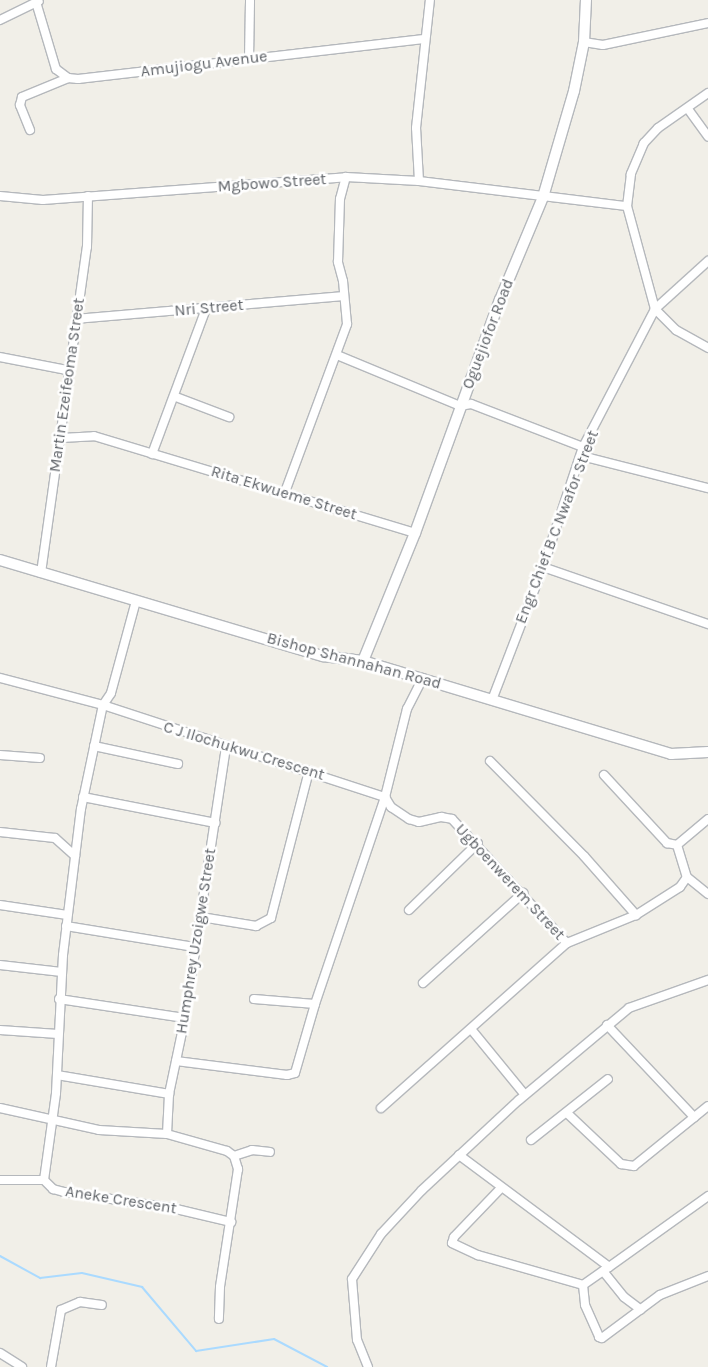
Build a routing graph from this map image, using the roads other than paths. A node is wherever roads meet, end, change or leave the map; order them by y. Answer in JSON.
{"nodes":[{"id":1,"x":250,"y":0,"type":"edge"},
{"id":2,"x":430,"y":0,"type":"edge"},
{"id":3,"x":586,"y":0,"type":"edge"},
{"id":4,"x":39,"y":1,"type":"edge"},
{"id":5,"x":0,"y":20,"type":"edge"},
{"id":6,"x":708,"y":23,"type":"edge"},
{"id":7,"x":424,"y":39,"type":"junction"},
{"id":8,"x":584,"y":42,"type":"junction"},
{"id":9,"x":249,"y":58,"type":"junction"},
{"id":10,"x":68,"y":78,"type":"junction"},
{"id":11,"x":708,"y":94,"type":"edge"},
{"id":12,"x":688,"y":109,"type":"junction"},
{"id":13,"x":30,"y":130,"type":"dead end"},
{"id":14,"x":708,"y":137,"type":"edge"},
{"id":15,"x":346,"y":177,"type":"junction"},
{"id":16,"x":420,"y":181,"type":"junction"},
{"id":17,"x":0,"y":196,"type":"edge"},
{"id":18,"x":88,"y":196,"type":"junction"},
{"id":19,"x":543,"y":197,"type":"junction"},
{"id":20,"x":627,"y":206,"type":"junction"},
{"id":21,"x":708,"y":261,"type":"edge"},
{"id":22,"x":343,"y":296,"type":"junction"},
{"id":23,"x":206,"y":309,"type":"junction"},
{"id":24,"x":654,"y":309,"type":"junction"},
{"id":25,"x":76,"y":319,"type":"junction"},
{"id":26,"x":708,"y":348,"type":"edge"},
{"id":27,"x":337,"y":355,"type":"junction"},
{"id":28,"x":0,"y":357,"type":"edge"},
{"id":29,"x":67,"y":370,"type":"junction"},
{"id":30,"x":176,"y":397,"type":"junction"},
{"id":31,"x":460,"y":406,"type":"junction"},
{"id":32,"x":229,"y":417,"type":"dead end"},
{"id":33,"x":61,"y":438,"type":"junction"},
{"id":34,"x":583,"y":447,"type":"junction"},
{"id":35,"x":152,"y":454,"type":"junction"},
{"id":36,"x":582,"y":456,"type":"junction"},
{"id":37,"x":708,"y":488,"type":"edge"},
{"id":38,"x":285,"y":492,"type":"junction"},
{"id":39,"x":415,"y":533,"type":"junction"},
{"id":40,"x":0,"y":560,"type":"edge"},
{"id":41,"x":543,"y":567,"type":"junction"},
{"id":42,"x":41,"y":573,"type":"junction"},
{"id":43,"x":136,"y":601,"type":"junction"},
{"id":44,"x":708,"y":624,"type":"edge"},
{"id":45,"x":363,"y":660,"type":"junction"},
{"id":46,"x":0,"y":678,"type":"edge"},
{"id":47,"x":423,"y":678,"type":"junction"},
{"id":48,"x":492,"y":697,"type":"junction"},
{"id":49,"x":103,"y":705,"type":"junction"},
{"id":50,"x":94,"y":746,"type":"junction"},
{"id":51,"x":226,"y":747,"type":"junction"},
{"id":52,"x":708,"y":752,"type":"edge"},
{"id":53,"x":0,"y":755,"type":"edge"},
{"id":54,"x":40,"y":758,"type":"dead end"},
{"id":55,"x":490,"y":761,"type":"dead end"},
{"id":56,"x":178,"y":764,"type":"dead end"},
{"id":57,"x":309,"y":771,"type":"junction"},
{"id":58,"x":604,"y":775,"type":"dead end"},
{"id":59,"x":83,"y":797,"type":"junction"},
{"id":60,"x":385,"y":797,"type":"junction"},
{"id":61,"x":708,"y":819,"type":"edge"},
{"id":62,"x":215,"y":823,"type":"junction"},
{"id":63,"x":0,"y":832,"type":"edge"},
{"id":64,"x":478,"y":844,"type":"junction"},
{"id":65,"x":677,"y":845,"type":"junction"},
{"id":66,"x":75,"y":856,"type":"junction"},
{"id":67,"x":687,"y":878,"type":"junction"},
{"id":68,"x":523,"y":893,"type":"junction"},
{"id":69,"x":708,"y":894,"type":"edge"},
{"id":70,"x":0,"y":905,"type":"edge"},
{"id":71,"x":409,"y":910,"type":"dead end"},
{"id":72,"x":67,"y":915,"type":"junction"},
{"id":73,"x":636,"y":915,"type":"junction"},
{"id":74,"x":201,"y":916,"type":"junction"},
{"id":75,"x":66,"y":926,"type":"junction"},
{"id":76,"x":567,"y":943,"type":"junction"},
{"id":77,"x":194,"y":948,"type":"junction"},
{"id":78,"x":0,"y":965,"type":"edge"},
{"id":79,"x":62,"y":972,"type":"junction"},
{"id":80,"x":708,"y":980,"type":"edge"},
{"id":81,"x":423,"y":982,"type":"dead end"},
{"id":82,"x":59,"y":999,"type":"junction"},
{"id":83,"x":254,"y":999,"type":"dead end"},
{"id":84,"x":315,"y":1004,"type":"junction"},
{"id":85,"x":185,"y":1018,"type":"junction"},
{"id":86,"x":607,"y":1026,"type":"junction"},
{"id":87,"x":471,"y":1029,"type":"junction"},
{"id":88,"x":0,"y":1030,"type":"edge"},
{"id":89,"x":58,"y":1034,"type":"junction"},
{"id":90,"x":176,"y":1061,"type":"junction"},
{"id":91,"x":57,"y":1075,"type":"junction"},
{"id":92,"x":608,"y":1079,"type":"dead end"},
{"id":93,"x":169,"y":1094,"type":"junction"},
{"id":94,"x":525,"y":1095,"type":"junction"},
{"id":95,"x":708,"y":1106,"type":"edge"},
{"id":96,"x":0,"y":1108,"type":"edge"},
{"id":97,"x":381,"y":1108,"type":"dead end"},
{"id":98,"x":568,"y":1114,"type":"junction"},
{"id":99,"x":694,"y":1117,"type":"junction"},
{"id":100,"x":52,"y":1120,"type":"junction"},
{"id":101,"x":167,"y":1134,"type":"junction"},
{"id":102,"x":531,"y":1140,"type":"dead end"},
{"id":103,"x":270,"y":1152,"type":"dead end"},
{"id":104,"x":459,"y":1155,"type":"junction"},
{"id":105,"x":234,"y":1156,"type":"junction"},
{"id":106,"x":0,"y":1180,"type":"edge"},
{"id":107,"x":44,"y":1180,"type":"junction"},
{"id":108,"x":501,"y":1188,"type":"junction"},
{"id":109,"x":708,"y":1196,"type":"edge"},
{"id":110,"x":231,"y":1222,"type":"junction"},
{"id":111,"x":606,"y":1269,"type":"junction"},
{"id":112,"x":708,"y":1276,"type":"edge"},
{"id":113,"x":583,"y":1285,"type":"junction"},
{"id":114,"x":102,"y":1305,"type":"dead end"},
{"id":115,"x":641,"y":1310,"type":"junction"},
{"id":116,"x":219,"y":1319,"type":"dead end"},
{"id":117,"x":0,"y":1353,"type":"edge"},
{"id":118,"x":22,"y":1367,"type":"edge"},
{"id":119,"x":51,"y":1367,"type":"edge"},
{"id":120,"x":368,"y":1367,"type":"edge"}],
"edges":[{"from":1,"to":9,"type":"street"},
{"from":2,"to":7,"type":"street"},
{"from":3,"to":8,"type":"main road","name":"Oguejiofor Road"},
{"from":4,"to":5,"type":"street"},
{"from":4,"to":10,"type":"street"},
{"from":6,"to":8,"type":"street"},
{"from":7,"to":9,"type":"street","name":"Amujiogu Avenue"},
{"from":7,"to":16,"type":"street"},
{"from":8,"to":19,"type":"main road","name":"Oguejiofor Road"},
{"from":9,"to":10,"type":"street","name":"Amujiogu Avenue"},
{"from":10,"to":13,"type":"street","name":"Amujiogu Avenue"},
{"from":11,"to":12,"type":"street"},
{"from":12,"to":14,"type":"street"},
{"from":12,"to":20,"type":"street"},
{"from":15,"to":16,"type":"street","name":"Mgbowo Street"},
{"from":15,"to":18,"type":"street","name":"Mgbowo Street"},
{"from":15,"to":22,"type":"street"},
{"from":16,"to":19,"type":"street","name":"Mgbowo Street"},
{"from":17,"to":18,"type":"street","name":"Mgbowo Street"},
{"from":18,"to":25,"type":"street","name":"Martin Ezeifeoma Street"},
{"from":19,"to":20,"type":"street","name":"Mgbowo Street"},
{"from":19,"to":31,"type":"main road","name":"Oguejiofor Road"},
{"from":20,"to":24,"type":"street"},
{"from":21,"to":24,"type":"street"},
{"from":22,"to":23,"type":"street","name":"Nri Street"},
{"from":22,"to":27,"type":"street"},
{"from":23,"to":25,"type":"street","name":"Nri Street"},
{"from":23,"to":30,"type":"street"},
{"from":24,"to":26,"type":"street"},
{"from":24,"to":34,"type":"street","name":"Engr Chief B C Nwafor Street"},
{"from":25,"to":29,"type":"street","name":"Martin Ezeifeoma Street"},
{"from":27,"to":31,"type":"street"},
{"from":27,"to":38,"type":"street"},
{"from":28,"to":29,"type":"street"},
{"from":29,"to":33,"type":"street","name":"Martin Ezeifeoma Street"},
{"from":30,"to":32,"type":"street"},
{"from":30,"to":35,"type":"street"},
{"from":31,"to":34,"type":"street"},
{"from":31,"to":39,"type":"main road","name":"Oguejiofor Road"},
{"from":33,"to":35,"type":"street","name":"Rita Ekwueme Street"},
{"from":33,"to":42,"type":"street","name":"Martin Ezeifeoma Street"},
{"from":34,"to":36,"type":"street","name":"Engr Chief B C Nwafor Street"},
{"from":35,"to":38,"type":"street","name":"Rita Ekwueme Street"},
{"from":36,"to":37,"type":"street"},
{"from":36,"to":41,"type":"street","name":"Engr Chief B C Nwafor Street"},
{"from":38,"to":39,"type":"street","name":"Rita Ekwueme Street"},
{"from":39,"to":45,"type":"main road","name":"Oguejiofor Road"},
{"from":40,"to":42,"type":"main road","name":"Bishop Shannahan Road"},
{"from":41,"to":44,"type":"street"},
{"from":41,"to":48,"type":"street","name":"Engr Chief B C Nwafor Street"},
{"from":42,"to":43,"type":"main road","name":"Bishop Shannahan Road"},
{"from":43,"to":45,"type":"main road","name":"Bishop Shannahan Road"},
{"from":43,"to":49,"type":"street","name":"Aneke Crescent"},
{"from":45,"to":47,"type":"main road","name":"Bishop Shannahan Road"},
{"from":46,"to":49,"type":"street","name":"C J Ilochukwu Crescent"},
{"from":47,"to":48,"type":"main road","name":"Bishop Shannahan Road"},
{"from":47,"to":60,"type":"street"},
{"from":48,"to":52,"type":"main road","name":"Bishop Shannahan Road"},
{"from":49,"to":50,"type":"street","name":"Aneke Crescent"},
{"from":49,"to":51,"type":"street","name":"C J Ilochukwu Crescent"},
{"from":50,"to":56,"type":"street"},
{"from":50,"to":59,"type":"street","name":"Aneke Crescent"},
{"from":51,"to":57,"type":"street","name":"C J Ilochukwu Crescent"},
{"from":51,"to":62,"type":"street","name":"Humphrey Uzoigwe Street"},
{"from":53,"to":54,"type":"street"},
{"from":55,"to":73,"type":"street"},
{"from":57,"to":60,"type":"street","name":"C J Ilochukwu Crescent"},
{"from":57,"to":74,"type":"street"},
{"from":58,"to":65,"type":"street"},
{"from":59,"to":62,"type":"street"},
{"from":59,"to":66,"type":"street","name":"Aneke Crescent"},
{"from":60,"to":64,"type":"street","name":"Ugboenwerem Street"},
{"from":60,"to":84,"type":"street"},
{"from":61,"to":65,"type":"street"},
{"from":62,"to":74,"type":"street","name":"Humphrey Uzoigwe Street"},
{"from":63,"to":66,"type":"street"},
{"from":64,"to":68,"type":"street","name":"Ugboenwerem Street"},
{"from":64,"to":71,"type":"street"},
{"from":65,"to":67,"type":"street"},
{"from":66,"to":72,"type":"street","name":"Aneke Crescent"},
{"from":67,"to":69,"type":"street"},
{"from":67,"to":73,"type":"street","name":"Ugboenwerem Street"},
{"from":68,"to":76,"type":"street","name":"Ugboenwerem Street"},
{"from":68,"to":81,"type":"street"},
{"from":70,"to":72,"type":"street"},
{"from":72,"to":75,"type":"street","name":"Aneke Crescent"},
{"from":73,"to":76,"type":"street","name":"Ugboenwerem Street"},
{"from":74,"to":77,"type":"street","name":"Humphrey Uzoigwe Street"},
{"from":75,"to":77,"type":"street"},
{"from":75,"to":79,"type":"street","name":"Aneke Crescent"},
{"from":76,"to":87,"type":"street"},
{"from":77,"to":85,"type":"street","name":"Humphrey Uzoigwe Street"},
{"from":78,"to":79,"type":"street"},
{"from":79,"to":82,"type":"street","name":"Aneke Crescent"},
{"from":80,"to":86,"type":"street"},
{"from":82,"to":85,"type":"street"},
{"from":82,"to":89,"type":"street","name":"Aneke Crescent"},
{"from":83,"to":84,"type":"street"},
{"from":84,"to":90,"type":"street"},
{"from":85,"to":90,"type":"street","name":"Humphrey Uzoigwe Street"},
{"from":86,"to":94,"type":"street"},
{"from":86,"to":99,"type":"street"},
{"from":87,"to":94,"type":"street"},
{"from":87,"to":97,"type":"street"},
{"from":88,"to":89,"type":"street"},
{"from":89,"to":91,"type":"street","name":"Aneke Crescent"},
{"from":90,"to":93,"type":"street","name":"Humphrey Uzoigwe Street"},
{"from":91,"to":93,"type":"street"},
{"from":91,"to":100,"type":"street","name":"Aneke Crescent"},
{"from":92,"to":98,"type":"street"},
{"from":93,"to":101,"type":"street","name":"Humphrey Uzoigwe Street"},
{"from":94,"to":104,"type":"street"},
{"from":95,"to":99,"type":"street"},
{"from":96,"to":100,"type":"street"},
{"from":98,"to":99,"type":"street"},
{"from":98,"to":102,"type":"street"},
{"from":100,"to":101,"type":"street"},
{"from":100,"to":107,"type":"street","name":"Aneke Crescent"},
{"from":101,"to":105,"type":"street"},
{"from":103,"to":105,"type":"street"},
{"from":104,"to":108,"type":"street"},
{"from":104,"to":120,"type":"street"},
{"from":105,"to":110,"type":"street"},
{"from":106,"to":107,"type":"street"},
{"from":107,"to":110,"type":"street","name":"Aneke Crescent"},
{"from":108,"to":111,"type":"street"},
{"from":108,"to":113,"type":"street"},
{"from":109,"to":111,"type":"street"},
{"from":110,"to":116,"type":"street"},
{"from":111,"to":113,"type":"street"},
{"from":111,"to":115,"type":"street"},
{"from":112,"to":115,"type":"street"},
{"from":113,"to":115,"type":"street"},
{"from":114,"to":119,"type":"street"},
{"from":117,"to":118,"type":"street"}]}
